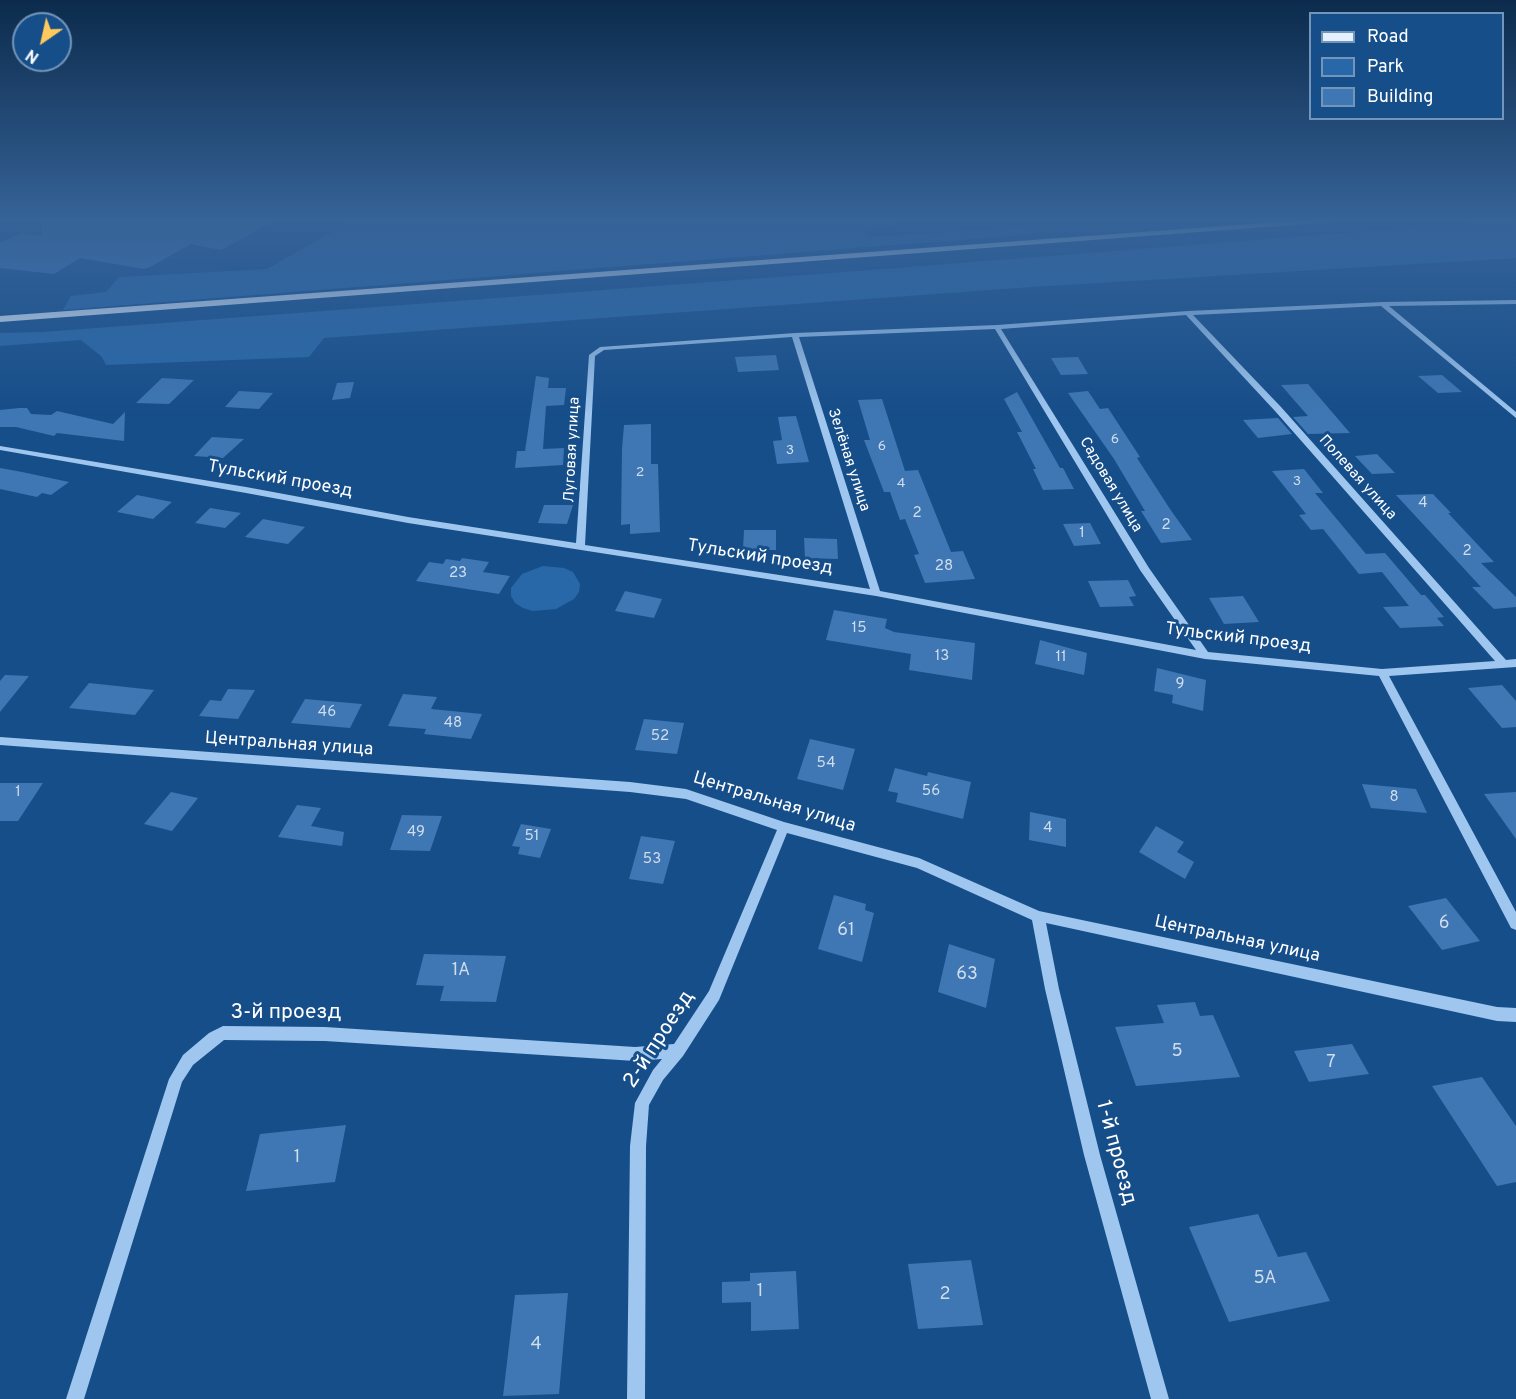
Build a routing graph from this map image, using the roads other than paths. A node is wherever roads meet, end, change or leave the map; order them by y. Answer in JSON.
{"nodes":[{"id":1,"x":478,"y":285,"type":"edge"},
{"id":2,"x":1516,"y":302,"type":"edge"},
{"id":3,"x":1383,"y":304,"type":"junction"},
{"id":4,"x":1188,"y":313,"type":"junction"},
{"id":5,"x":0,"y":319,"type":"edge"},
{"id":6,"x":997,"y":327,"type":"junction"},
{"id":7,"x":795,"y":335,"type":"junction"},
{"id":8,"x":1516,"y":416,"type":"edge"},
{"id":9,"x":0,"y":448,"type":"edge"},
{"id":10,"x":580,"y":547,"type":"junction"},
{"id":11,"x":876,"y":593,"type":"junction"},
{"id":12,"x":1205,"y":655,"type":"junction"},
{"id":13,"x":1516,"y":663,"type":"edge"},
{"id":14,"x":1504,"y":664,"type":"junction"},
{"id":15,"x":1382,"y":673,"type":"junction"},
{"id":16,"x":0,"y":741,"type":"edge"},
{"id":17,"x":784,"y":827,"type":"junction"},
{"id":18,"x":1038,"y":916,"type":"junction"},
{"id":19,"x":1516,"y":924,"type":"edge"},
{"id":20,"x":1516,"y":1015,"type":"edge"},
{"id":21,"x":678,"y":1051,"type":"junction"},
{"id":22,"x":75,"y":1399,"type":"edge"},
{"id":23,"x":636,"y":1399,"type":"edge"},
{"id":24,"x":1160,"y":1399,"type":"edge"}],
"edges":[{"from":1,"to":5,"type":"main road"},
{"from":2,"to":3,"type":"street"},
{"from":3,"to":4,"type":"street"},
{"from":3,"to":8,"type":"street"},
{"from":4,"to":6,"type":"street"},
{"from":4,"to":14,"type":"street","name":"Полевая улица"},
{"from":6,"to":7,"type":"street"},
{"from":6,"to":12,"type":"street","name":"Садовая улица"},
{"from":7,"to":10,"type":"street","name":"Луговая улица"},
{"from":7,"to":11,"type":"street","name":"Зелёная улица"},
{"from":9,"to":10,"type":"street","name":"Тульский проезд"},
{"from":10,"to":11,"type":"street","name":"Тульский проезд"},
{"from":11,"to":12,"type":"street","name":"Тульский проезд"},
{"from":12,"to":15,"type":"street","name":"Тульский проезд"},
{"from":13,"to":14,"type":"street","name":"Тульский проезд"},
{"from":14,"to":15,"type":"street","name":"Тульский проезд"},
{"from":15,"to":19,"type":"street"},
{"from":16,"to":17,"type":"street","name":"Центральная улица"},
{"from":17,"to":18,"type":"street","name":"Центральная улица"},
{"from":17,"to":21,"type":"street","name":"2-й проезд"},
{"from":18,"to":20,"type":"street","name":"Центральная улица"},
{"from":18,"to":24,"type":"street","name":"1-й проезд"},
{"from":21,"to":22,"type":"street","name":"3-й проезд"},
{"from":21,"to":23,"type":"street","name":"2-й проезд"}]}
